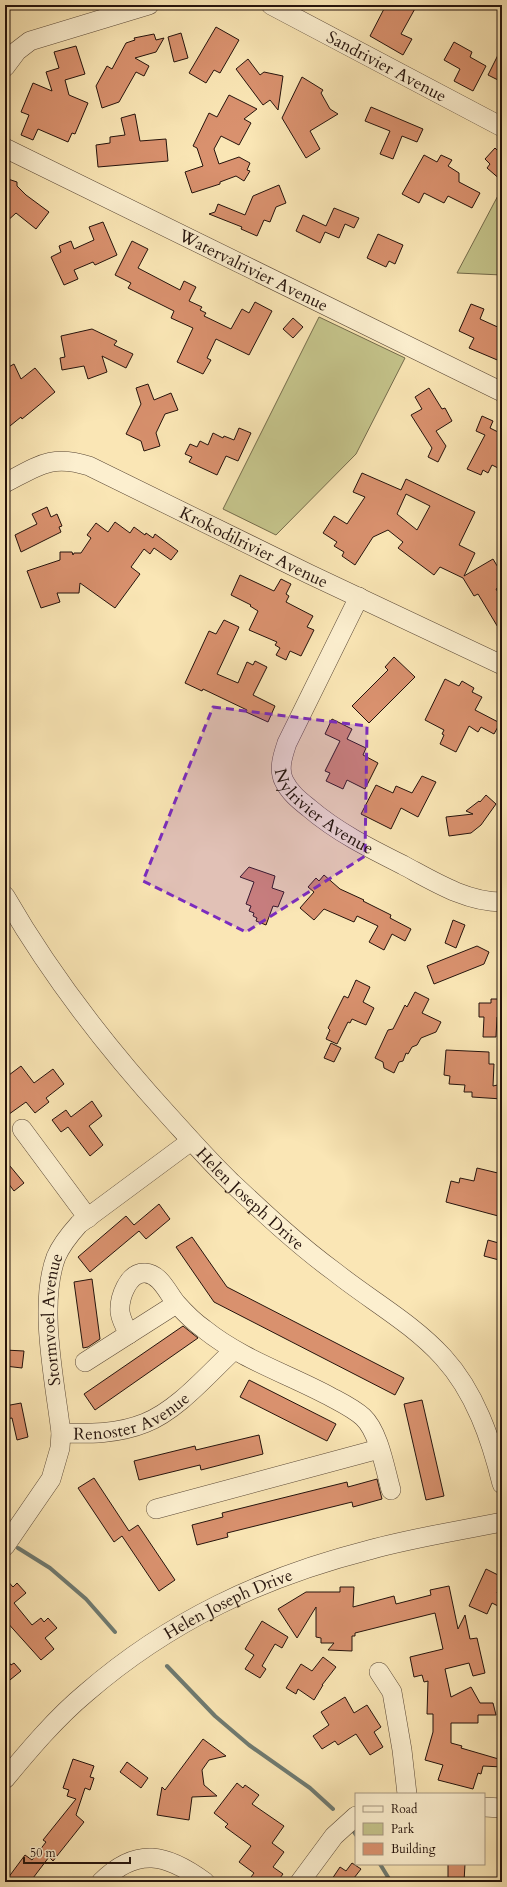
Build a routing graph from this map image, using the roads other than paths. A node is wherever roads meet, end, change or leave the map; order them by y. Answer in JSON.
{"nodes":[{"id":1,"x":149,"y":5,"type":"edge"},
{"id":2,"x":271,"y":5,"type":"edge"},
{"id":3,"x":5,"y":67,"type":"edge"},
{"id":4,"x":502,"y":127,"type":"edge"},
{"id":5,"x":5,"y":148,"type":"edge"},
{"id":6,"x":502,"y":392,"type":"edge"},
{"id":7,"x":5,"y":483,"type":"edge"},
{"id":8,"x":359,"y":597,"type":"junction"},
{"id":9,"x":502,"y":665,"type":"edge"},
{"id":10,"x":5,"y":896,"type":"edge"},
{"id":11,"x":502,"y":902,"type":"edge"},
{"id":12,"x":22,"y":1128,"type":"dead end"},
{"id":13,"x":191,"y":1141,"type":"junction"},
{"id":14,"x":88,"y":1218,"type":"junction"},
{"id":15,"x":176,"y":1304,"type":"junction"},
{"id":16,"x":129,"y":1334,"type":"junction"},
{"id":17,"x":234,"y":1350,"type":"junction"},
{"id":18,"x":85,"y":1362,"type":"dead end"},
{"id":19,"x":61,"y":1433,"type":"junction"},
{"id":20,"x":379,"y":1449,"type":"junction"},
{"id":21,"x":502,"y":1484,"type":"edge"},
{"id":22,"x":391,"y":1490,"type":"dead end"},
{"id":23,"x":156,"y":1509,"type":"dead end"},
{"id":24,"x":502,"y":1522,"type":"edge"},
{"id":25,"x":5,"y":1546,"type":"edge"},
{"id":26,"x":379,"y":1672,"type":"dead end"},
{"id":27,"x":5,"y":1779,"type":"edge"},
{"id":28,"x":407,"y":1793,"type":"edge"},
{"id":29,"x":485,"y":1807,"type":"edge"},
{"id":30,"x":502,"y":1808,"type":"edge"},
{"id":31,"x":355,"y":1817,"type":"edge"},
{"id":32,"x":101,"y":1882,"type":"edge"},
{"id":33,"x":205,"y":1882,"type":"edge"},
{"id":34,"x":300,"y":1882,"type":"edge"}],
"edges":[{"from":1,"to":3,"type":"street"},
{"from":2,"to":4,"type":"street","name":"Sandrivier Avenue"},
{"from":5,"to":6,"type":"street","name":"Watervalrivier Avenue"},
{"from":7,"to":8,"type":"street","name":"Krokodilrivier Avenue"},
{"from":8,"to":9,"type":"street","name":"Krokodilrivier Avenue"},
{"from":8,"to":11,"type":"street","name":"Nylrivier Avenue"},
{"from":10,"to":13,"type":"street","name":"Helen Joseph Drive"},
{"from":12,"to":14,"type":"street"},
{"from":13,"to":14,"type":"street","name":"Stormvoel Avenue"},
{"from":13,"to":21,"type":"street","name":"Helen Joseph Drive"},
{"from":14,"to":19,"type":"street","name":"Stormvoel Avenue"},
{"from":15,"to":16,"type":"street"},
{"from":15,"to":16,"type":"street"},
{"from":15,"to":17,"type":"street"},
{"from":16,"to":18,"type":"street"},
{"from":17,"to":19,"type":"street","name":"Renoster Avenue"},
{"from":17,"to":20,"type":"street"},
{"from":19,"to":25,"type":"street","name":"Stormvoel Avenue"},
{"from":20,"to":22,"type":"street"},
{"from":20,"to":23,"type":"street"},
{"from":24,"to":27,"type":"street","name":"Helen Joseph Drive"},
{"from":26,"to":28,"type":"street"},
{"from":29,"to":30,"type":"street"},
{"from":31,"to":34,"type":"street"},
{"from":32,"to":33,"type":"street"}]}
